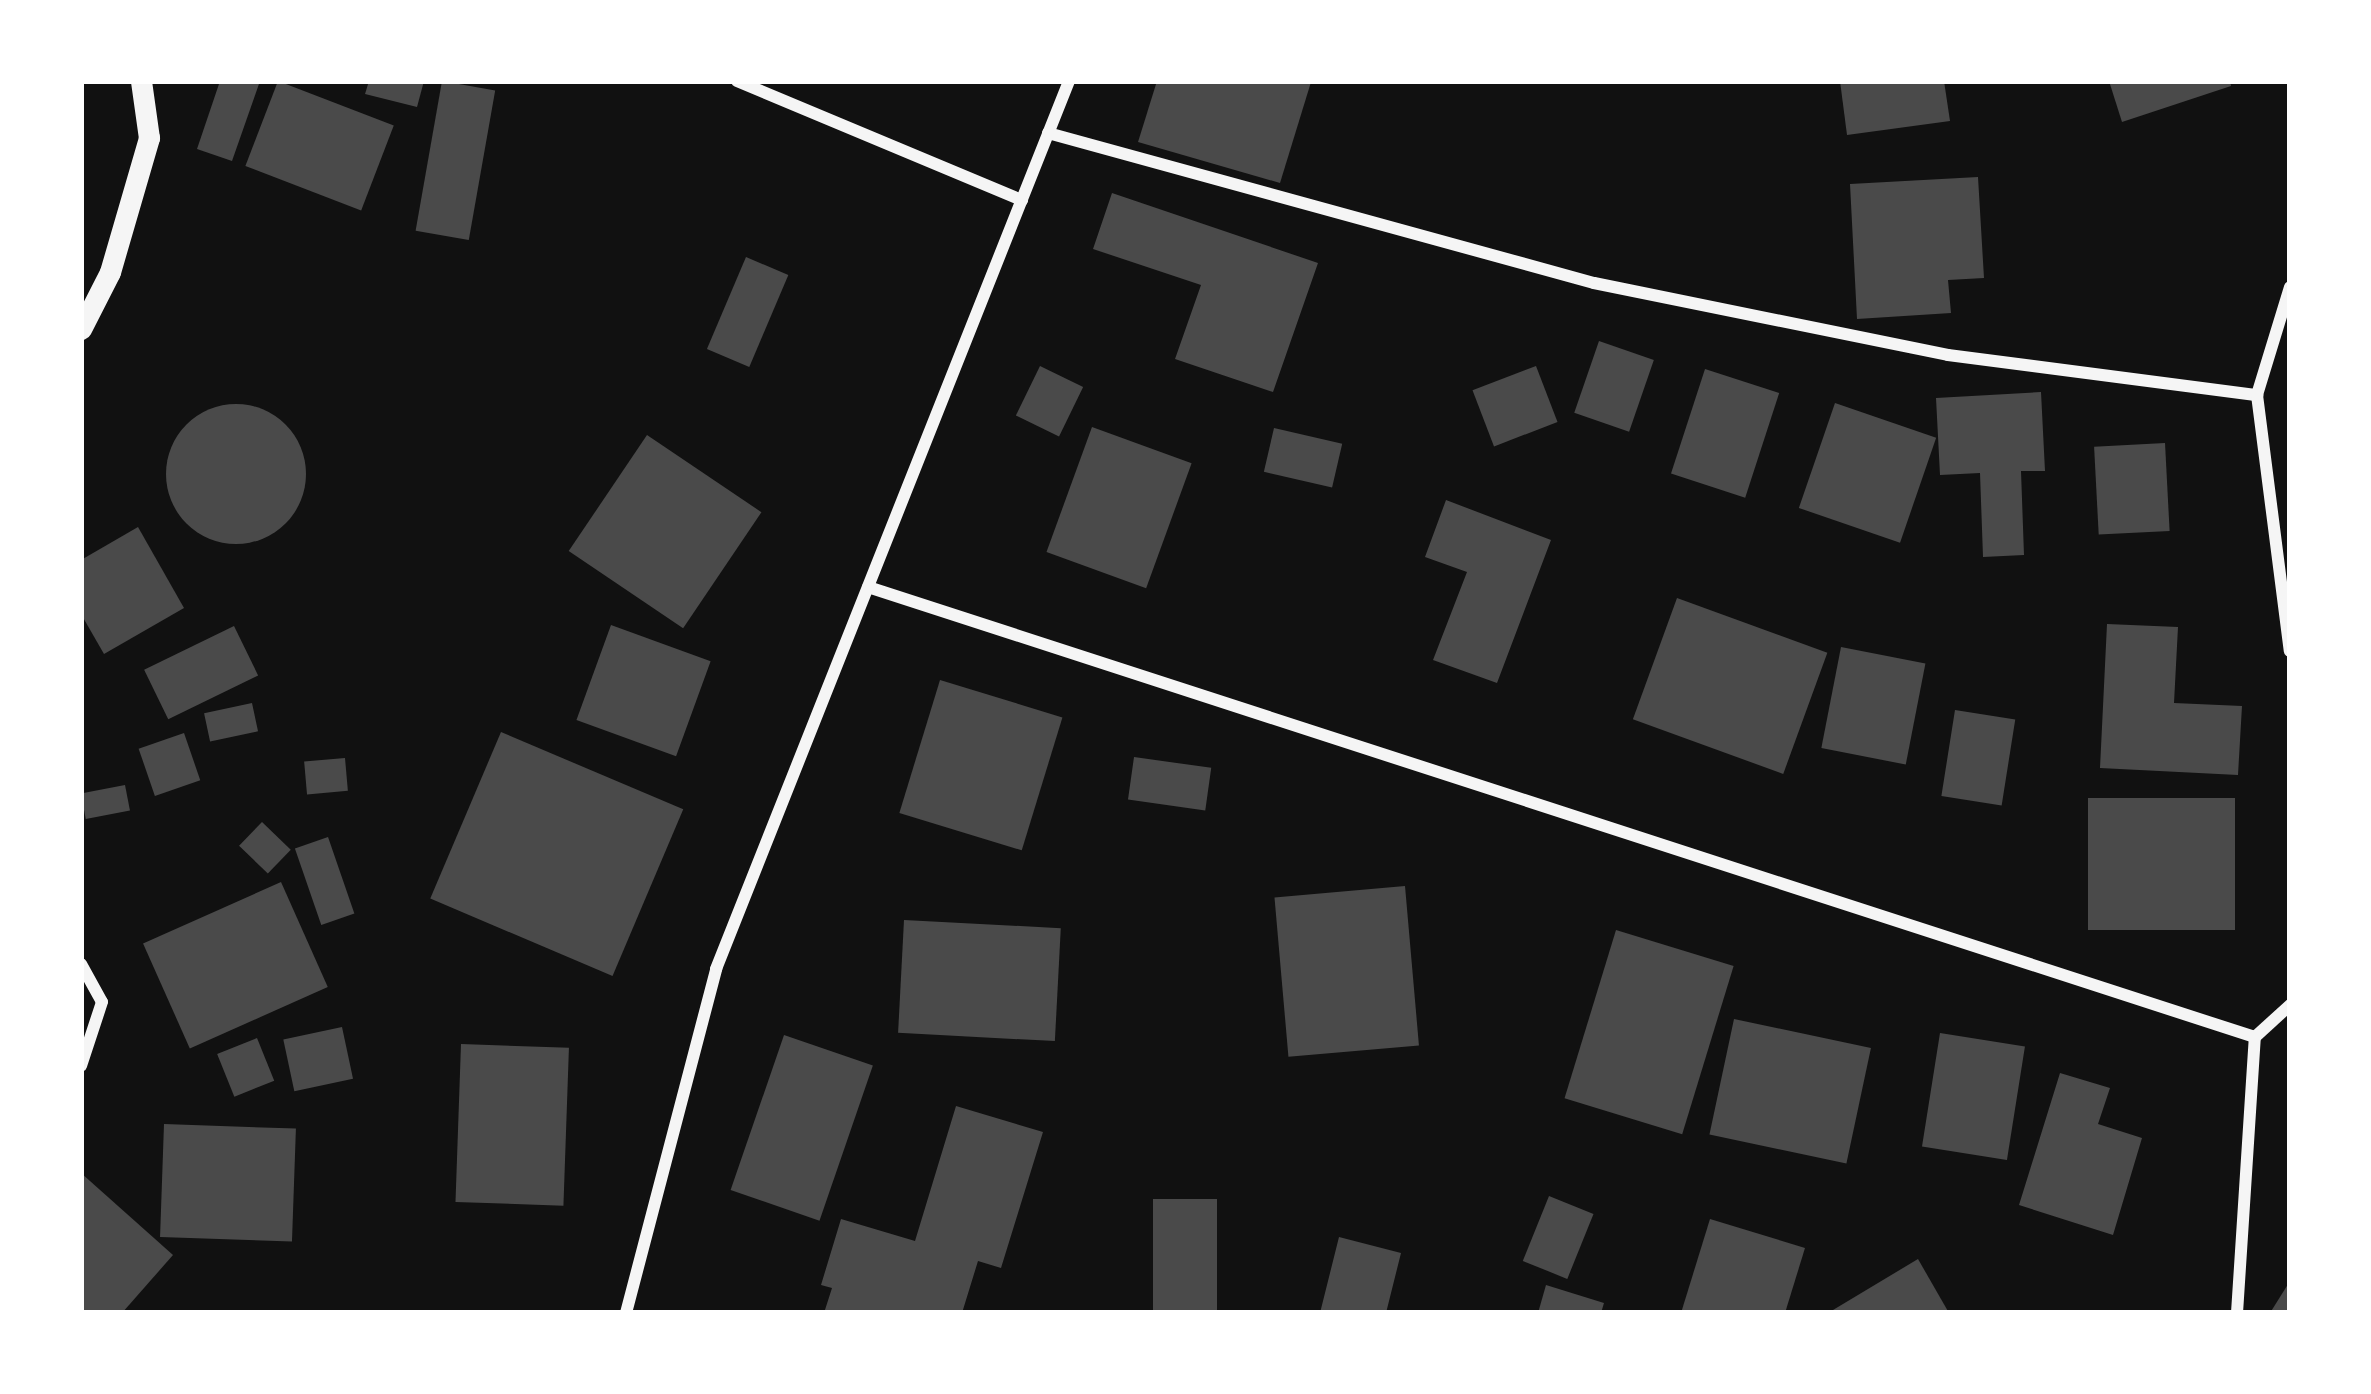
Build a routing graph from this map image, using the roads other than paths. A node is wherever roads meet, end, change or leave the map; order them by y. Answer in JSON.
{"nodes":[{"id":1,"x":141,"y":81,"type":"edge"},
{"id":2,"x":736,"y":81,"type":"edge"},
{"id":3,"x":1069,"y":81,"type":"edge"},
{"id":4,"x":1048,"y":133,"type":"junction"},
{"id":5,"x":1022,"y":200,"type":"junction"},
{"id":6,"x":2290,"y":287,"type":"edge"},
{"id":7,"x":81,"y":329,"type":"edge"},
{"id":8,"x":2257,"y":395,"type":"junction"},
{"id":9,"x":868,"y":587,"type":"junction"},
{"id":10,"x":2290,"y":652,"type":"edge"},
{"id":11,"x":81,"y":964,"type":"edge"},
{"id":12,"x":2290,"y":1005,"type":"edge"},
{"id":13,"x":2255,"y":1037,"type":"junction"},
{"id":14,"x":81,"y":1066,"type":"edge"},
{"id":15,"x":626,"y":1313,"type":"edge"},
{"id":16,"x":2237,"y":1313,"type":"edge"}],
"edges":[{"from":1,"to":7,"type":"street"},
{"from":2,"to":5,"type":"street"},
{"from":3,"to":4,"type":"street"},
{"from":4,"to":5,"type":"street"},
{"from":4,"to":8,"type":"street"},
{"from":5,"to":9,"type":"street"},
{"from":6,"to":8,"type":"street"},
{"from":8,"to":10,"type":"street"},
{"from":9,"to":13,"type":"street"},
{"from":9,"to":15,"type":"street"},
{"from":11,"to":14,"type":"street"},
{"from":12,"to":13,"type":"street"},
{"from":13,"to":16,"type":"street"}]}
